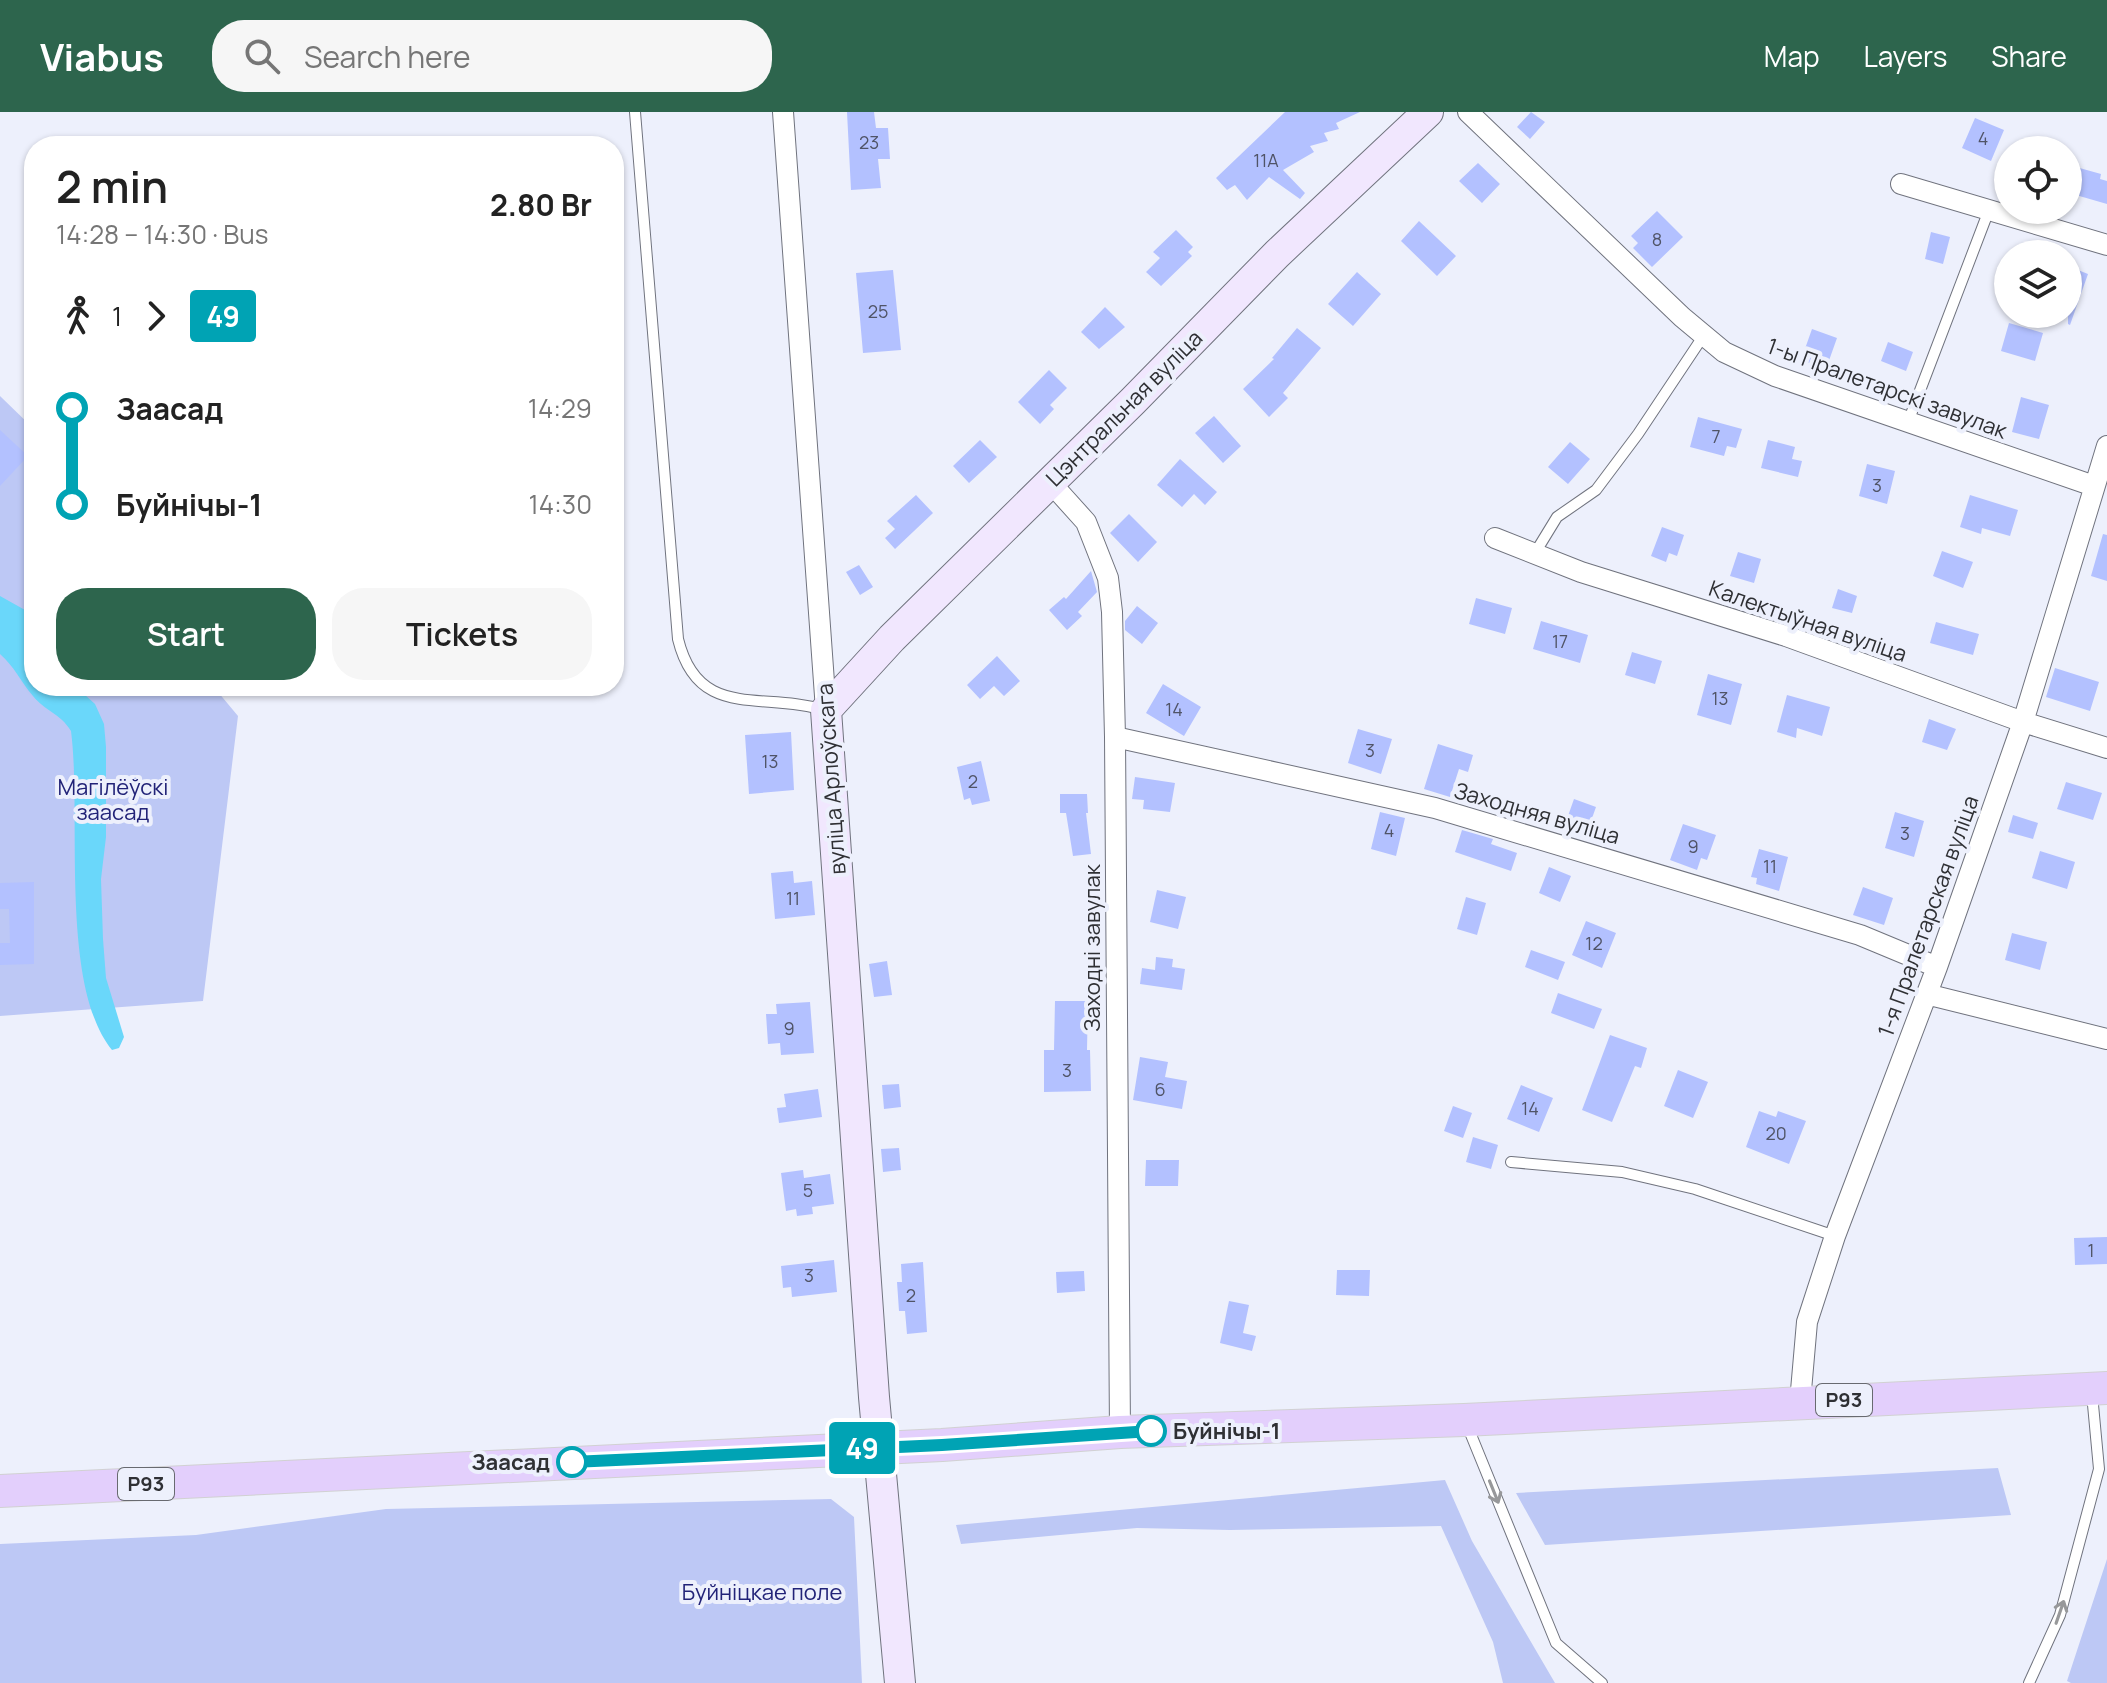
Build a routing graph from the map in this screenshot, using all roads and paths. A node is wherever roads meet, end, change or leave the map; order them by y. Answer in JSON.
{"nodes":[{"id":1,"x":635,"y":112,"type":"edge"},
{"id":2,"x":783,"y":112,"type":"edge"},
{"id":3,"x":1428,"y":112,"type":"edge"},
{"id":4,"x":1468,"y":112,"type":"edge"},
{"id":5,"x":1901,"y":184,"type":"dead end"},
{"id":6,"x":1989,"y":210,"type":"junction"},
{"id":7,"x":2107,"y":245,"type":"edge"},
{"id":8,"x":1704,"y":335,"type":"junction"},
{"id":9,"x":1908,"y":422,"type":"junction"},
{"id":10,"x":2107,"y":446,"type":"edge"},
{"id":11,"x":1050,"y":482,"type":"junction"},
{"id":12,"x":2094,"y":486,"type":"junction"},
{"id":13,"x":1495,"y":538,"type":"dead end"},
{"id":14,"x":1535,"y":553,"type":"junction"},
{"id":15,"x":826,"y":710,"type":"junction"},
{"id":16,"x":2023,"y":722,"type":"junction"},
{"id":17,"x":1115,"y":737,"type":"junction"},
{"id":18,"x":2107,"y":748,"type":"edge"},
{"id":19,"x":1937,"y":967,"type":"junction"},
{"id":20,"x":1926,"y":994,"type":"junction"},
{"id":21,"x":2107,"y":1039,"type":"edge"},
{"id":22,"x":1511,"y":1162,"type":"dead end"},
{"id":23,"x":1835,"y":1236,"type":"junction"},
{"id":24,"x":2099,"y":1388,"type":"edge"},
{"id":25,"x":1800,"y":1402,"type":"junction"},
{"id":26,"x":1464,"y":1420,"type":"junction"},
{"id":27,"x":1120,"y":1432,"type":"junction"},
{"id":28,"x":878,"y":1447,"type":"junction"},
{"id":29,"x":0,"y":1491,"type":"edge"},
{"id":30,"x":900,"y":1683,"type":"edge"},
{"id":31,"x":1602,"y":1683,"type":"edge"},
{"id":32,"x":2029,"y":1683,"type":"edge"}],
"edges":[{"from":1,"to":15,"type":"lane"},
{"from":2,"to":15,"type":"street","name":"вуліца Арлоўскага"},
{"from":3,"to":11,"type":"street","name":"Цэнтральная вуліца"},
{"from":4,"to":8,"type":"street","name":"1-ы Пралетарскі завулак"},
{"from":5,"to":6,"type":"street"},
{"from":6,"to":7,"type":"street"},
{"from":6,"to":9,"type":"lane"},
{"from":8,"to":9,"type":"street","name":"1-ы Пралетарскі завулак"},
{"from":8,"to":14,"type":"lane"},
{"from":9,"to":12,"type":"street","name":"1-ы Пралетарскі завулак"},
{"from":10,"to":12,"type":"street","name":"1-я Пралетарская вуліца"},
{"from":11,"to":15,"type":"street","name":"Цэнтральная вуліца"},
{"from":11,"to":17,"type":"street","name":"Заходні завулак"},
{"from":12,"to":16,"type":"street","name":"1-я Пралетарская вуліца"},
{"from":13,"to":14,"type":"street","name":"Калектыўная вуліца"},
{"from":14,"to":16,"type":"street","name":"Калектыўная вуліца"},
{"from":15,"to":28,"type":"street","name":"вуліца Арлоўскага"},
{"from":16,"to":18,"type":"street","name":"Калектыўная вуліца"},
{"from":16,"to":19,"type":"street","name":"1-я Пралетарская вуліца"},
{"from":17,"to":19,"type":"street","name":"Заходняя вуліца"},
{"from":17,"to":27,"type":"street","name":"Заходні завулак"},
{"from":19,"to":20,"type":"street","name":"1-я Пралетарская вуліца"},
{"from":20,"to":21,"type":"street"},
{"from":20,"to":23,"type":"street","name":"1-я Пралетарская вуліца"},
{"from":22,"to":23,"type":"lane"},
{"from":23,"to":25,"type":"street","name":"1-я Пралетарская вуліца"},
{"from":24,"to":25,"type":"main road","number":"Р93"},
{"from":32,"to":24,"type":"lane","one_way":true},
{"from":25,"to":26,"type":"main road","number":"Р93"},
{"from":26,"to":27,"type":"main road","number":"Р93"},
{"from":26,"to":31,"type":"lane","one_way":true},
{"from":27,"to":28,"type":"main road","number":"Р93"},
{"from":28,"to":29,"type":"main road","number":"Р93"},
{"from":28,"to":30,"type":"street","name":"вуліца Арлоўскага"}]}
